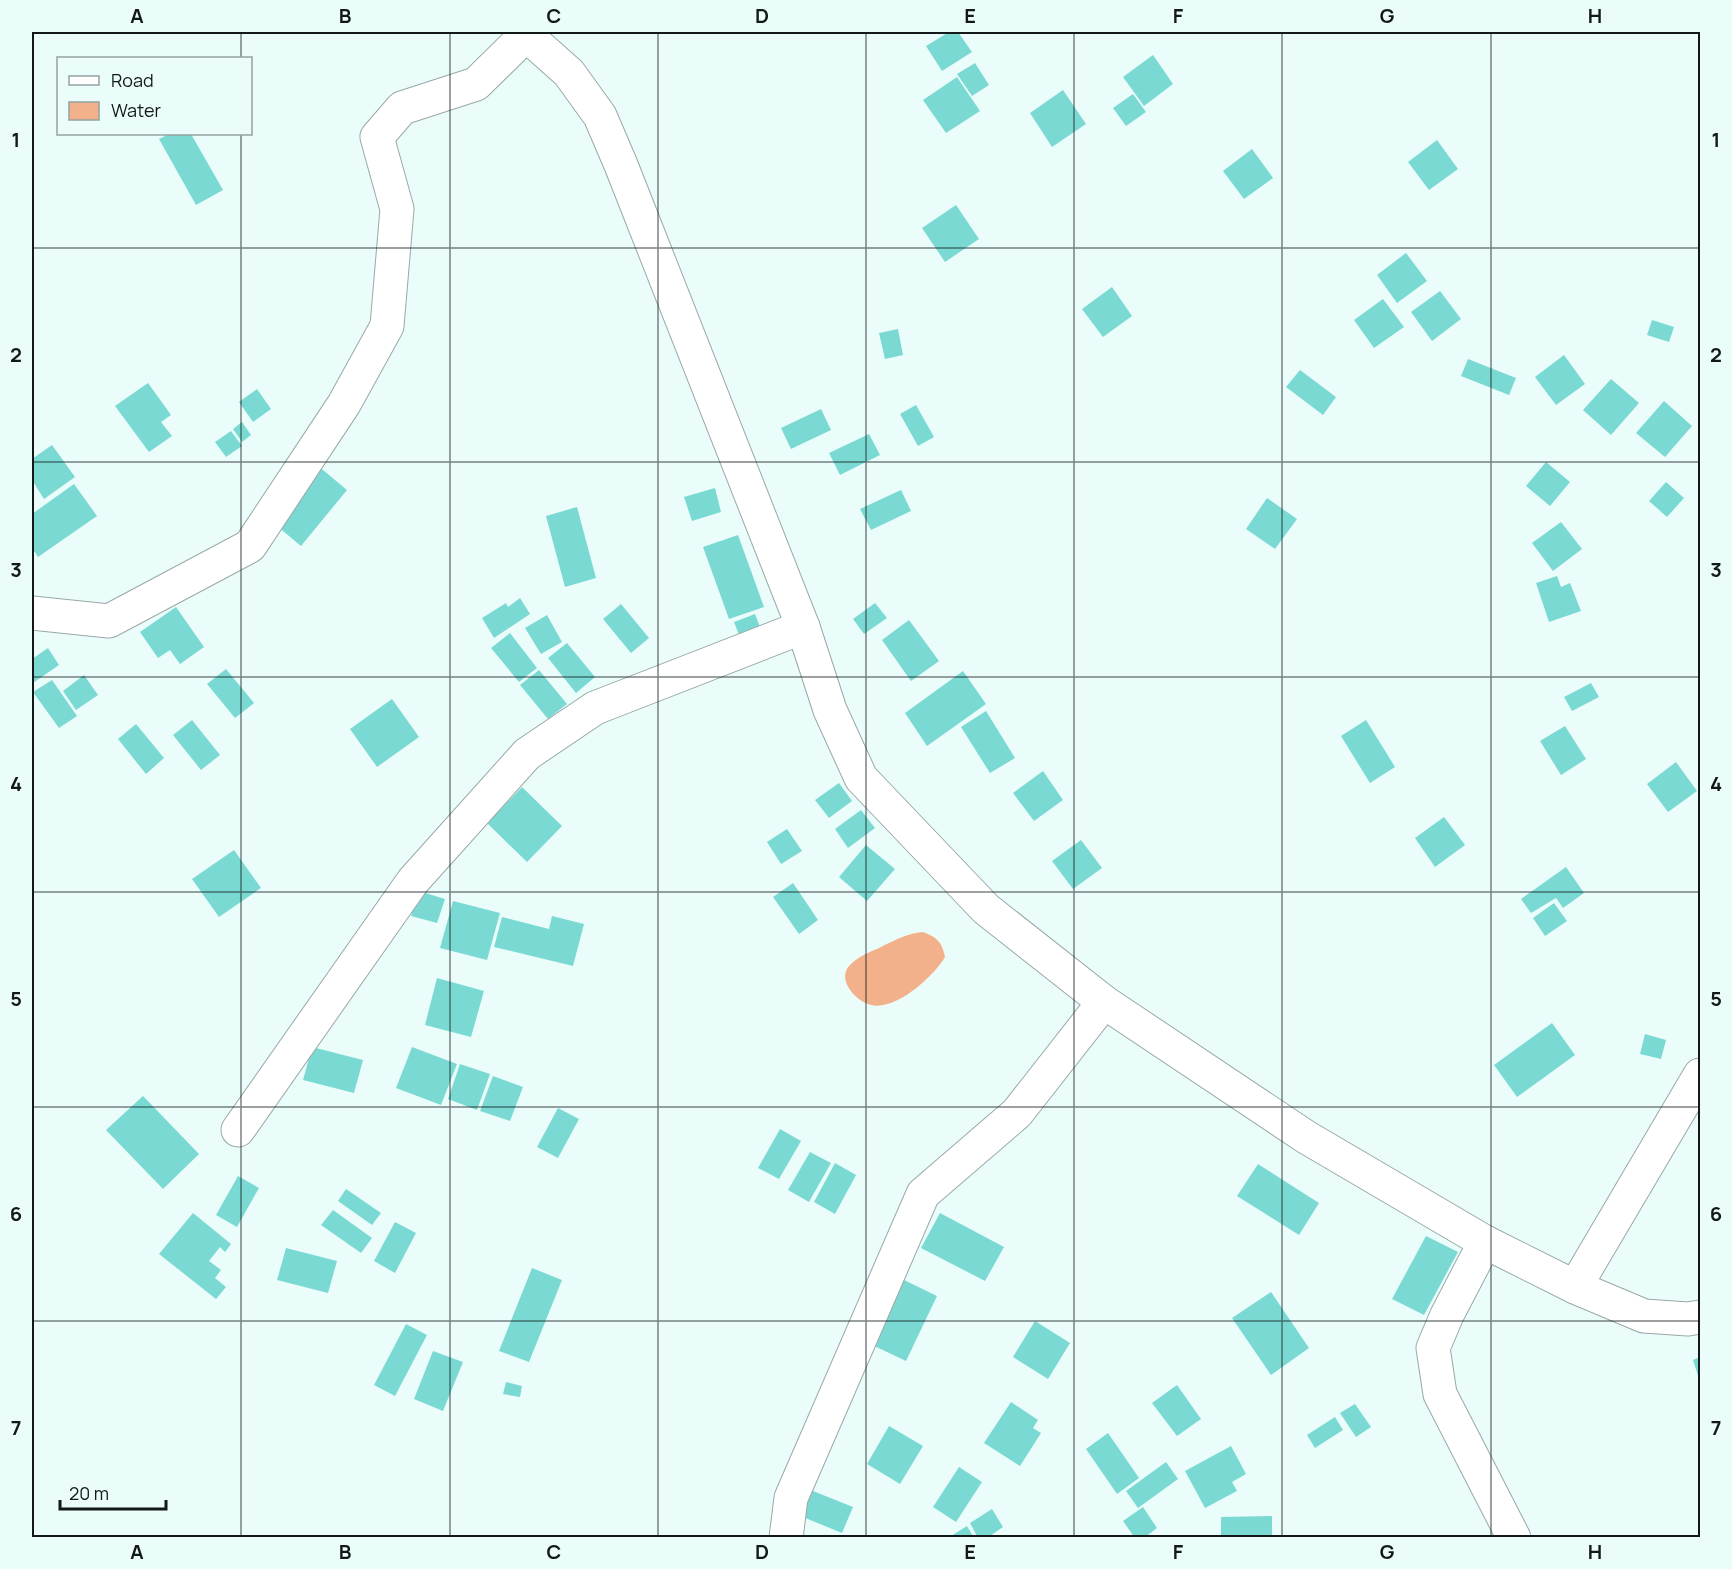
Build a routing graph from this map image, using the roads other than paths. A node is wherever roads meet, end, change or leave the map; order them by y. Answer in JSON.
{"nodes":[{"id":1,"x":525,"y":33,"type":"edge"},
{"id":2,"x":32,"y":613,"type":"edge"},
{"id":3,"x":803,"y":627,"type":"junction"},
{"id":4,"x":1104,"y":1002,"type":"junction"},
{"id":5,"x":1701,"y":1075,"type":"edge"},
{"id":6,"x":238,"y":1130,"type":"dead end"},
{"id":7,"x":1485,"y":1242,"type":"junction"},
{"id":8,"x":1575,"y":1287,"type":"junction"},
{"id":9,"x":1701,"y":1317,"type":"edge"},
{"id":10,"x":786,"y":1538,"type":"edge"},
{"id":11,"x":1514,"y":1538,"type":"edge"}],
"edges":[{"from":1,"to":2,"type":"street"},
{"from":1,"to":3,"type":"street"},
{"from":3,"to":4,"type":"street"},
{"from":3,"to":6,"type":"street"},
{"from":4,"to":7,"type":"street"},
{"from":4,"to":10,"type":"street"},
{"from":5,"to":8,"type":"street"},
{"from":7,"to":8,"type":"street"},
{"from":7,"to":11,"type":"street"},
{"from":8,"to":9,"type":"street"}]}
